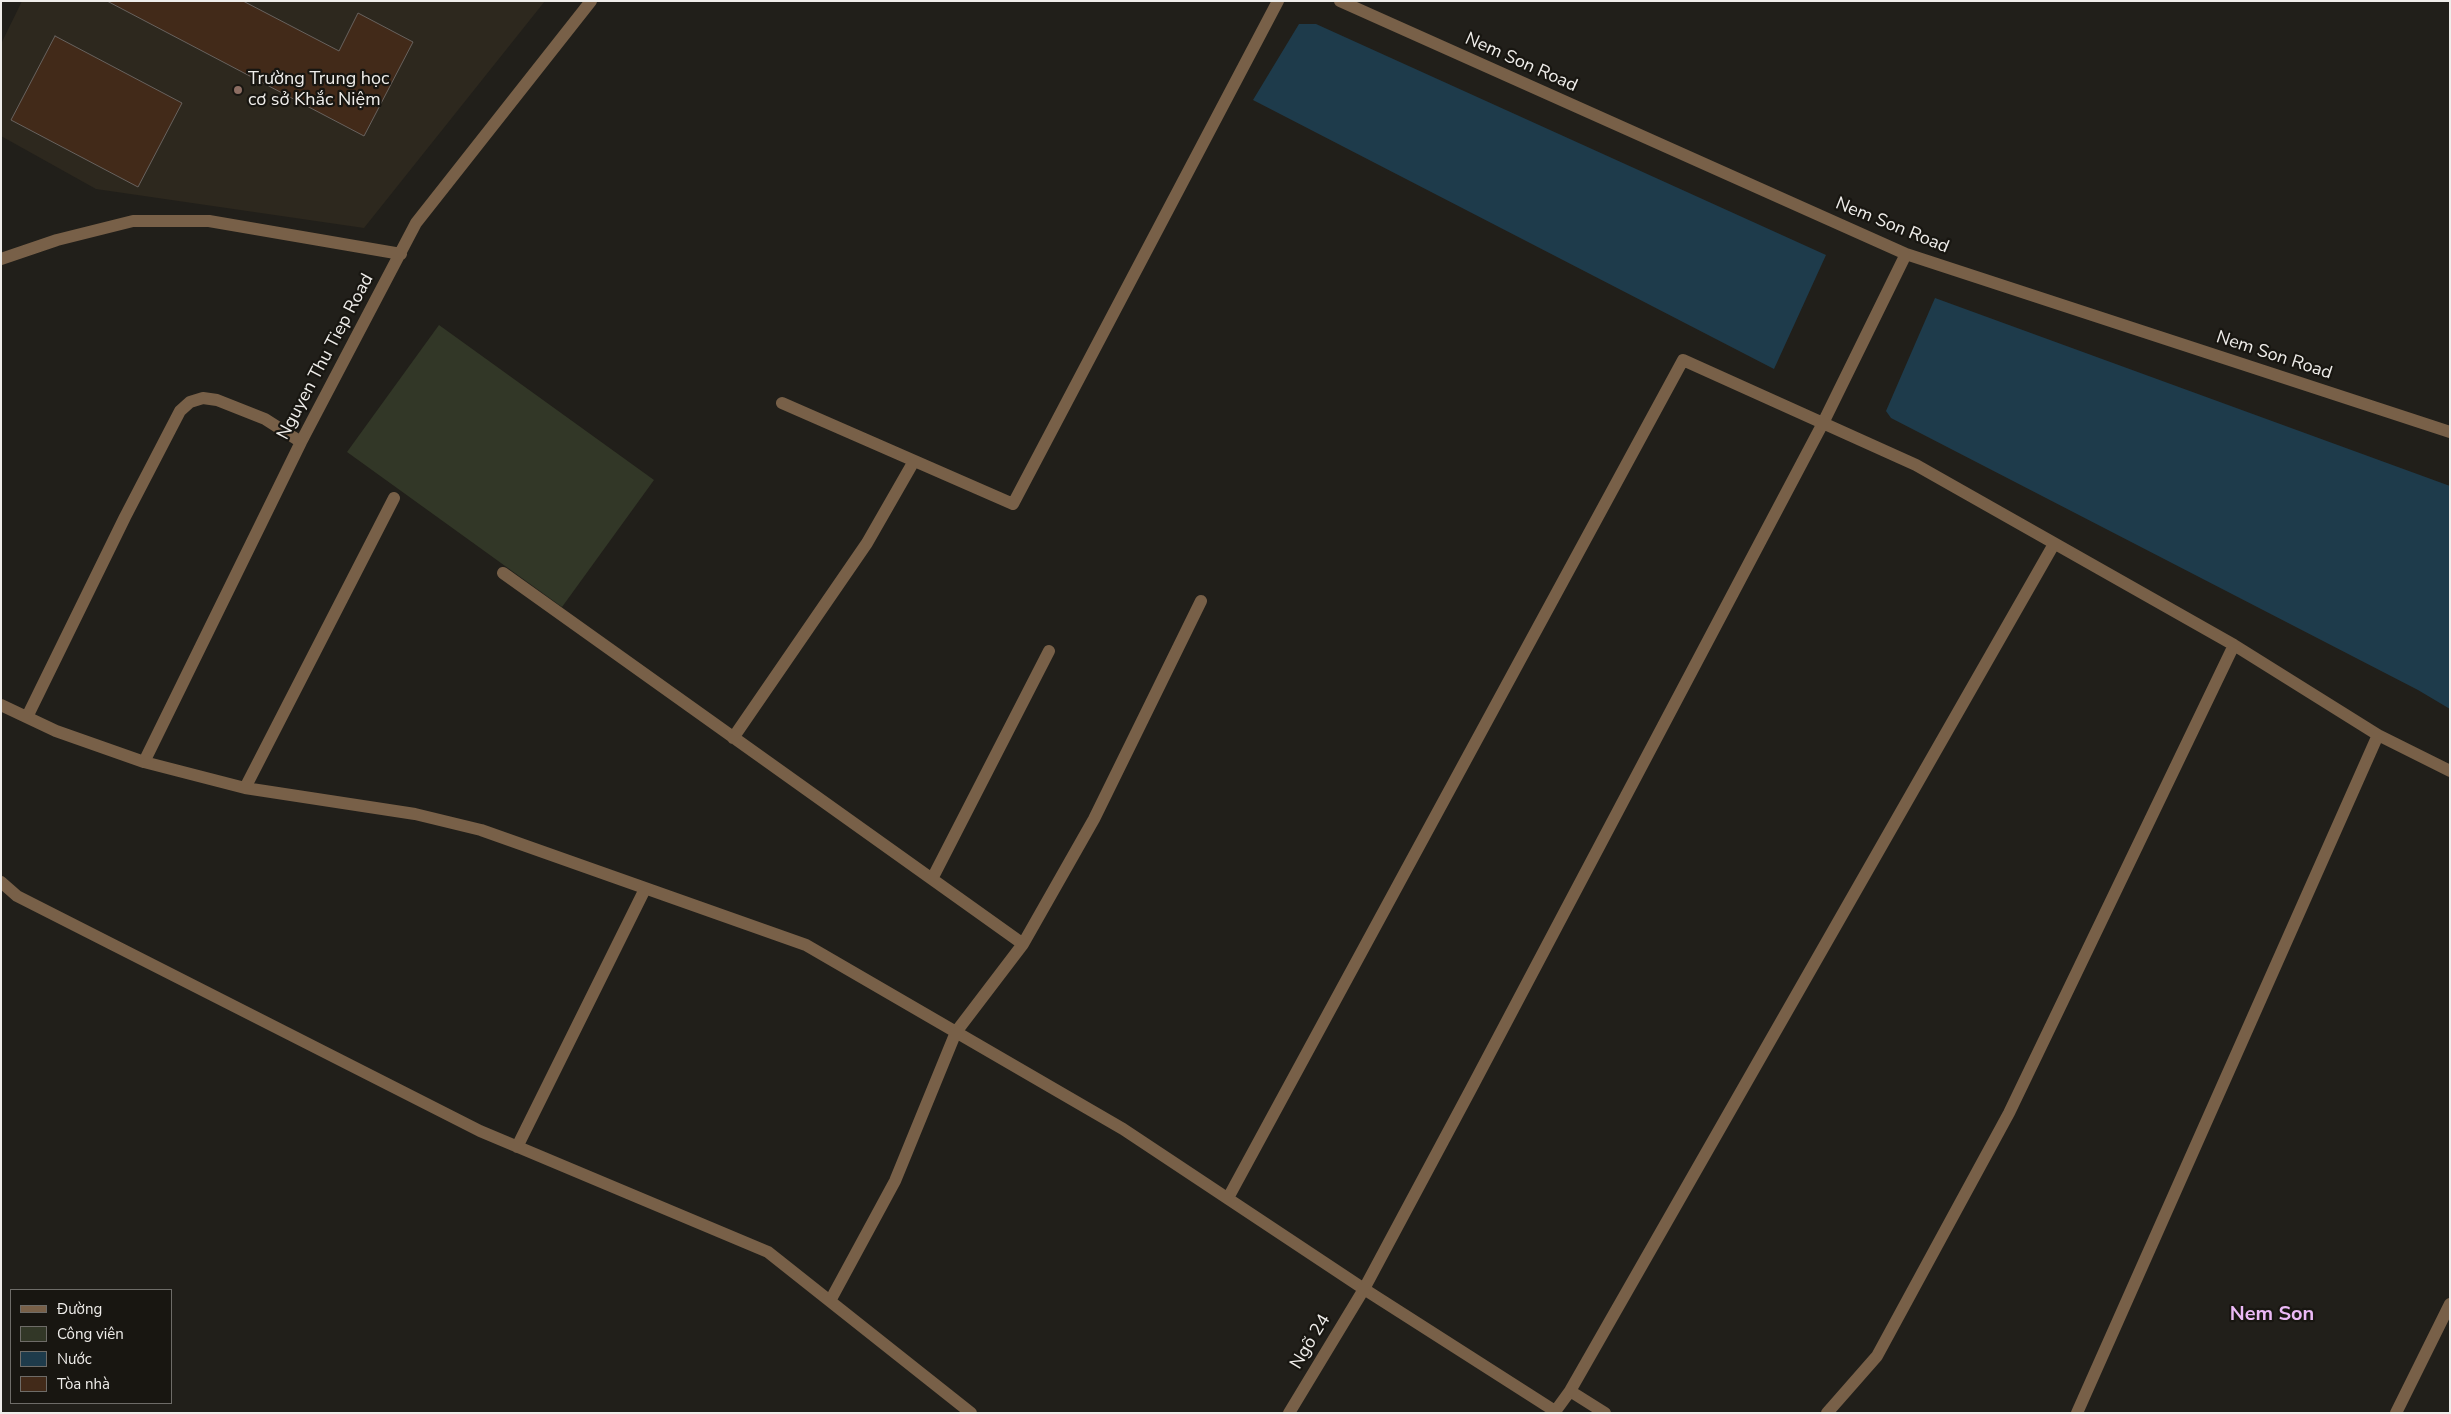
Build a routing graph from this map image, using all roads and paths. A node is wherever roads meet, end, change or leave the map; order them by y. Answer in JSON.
{"nodes":[{"id":1,"x":591,"y":1,"type":"edge"},
{"id":2,"x":1278,"y":1,"type":"edge"},
{"id":3,"x":1340,"y":1,"type":"edge"},
{"id":4,"x":401,"y":254,"type":"junction"},
{"id":5,"x":1906,"y":254,"type":"junction"},
{"id":6,"x":1,"y":259,"type":"edge"},
{"id":7,"x":782,"y":404,"type":"dead end"},
{"id":8,"x":1823,"y":423,"type":"junction"},
{"id":9,"x":2450,"y":432,"type":"edge"},
{"id":10,"x":301,"y":442,"type":"junction"},
{"id":11,"x":914,"y":461,"type":"junction"},
{"id":12,"x":394,"y":498,"type":"dead end"},
{"id":13,"x":2054,"y":544,"type":"junction"},
{"id":14,"x":502,"y":573,"type":"dead end"},
{"id":15,"x":1201,"y":601,"type":"dead end"},
{"id":16,"x":2234,"y":645,"type":"junction"},
{"id":17,"x":1049,"y":651,"type":"dead end"},
{"id":18,"x":1,"y":705,"type":"edge"},
{"id":19,"x":27,"y":717,"type":"junction"},
{"id":20,"x":2378,"y":735,"type":"junction"},
{"id":21,"x":733,"y":738,"type":"junction"},
{"id":22,"x":144,"y":762,"type":"junction"},
{"id":23,"x":2450,"y":772,"type":"edge"},
{"id":24,"x":245,"y":788,"type":"junction"},
{"id":25,"x":932,"y":879,"type":"junction"},
{"id":26,"x":1,"y":882,"type":"edge"},
{"id":27,"x":645,"y":889,"type":"junction"},
{"id":28,"x":1023,"y":944,"type":"junction"},
{"id":29,"x":956,"y":1032,"type":"junction"},
{"id":30,"x":517,"y":1147,"type":"junction"},
{"id":31,"x":1228,"y":1198,"type":"junction"},
{"id":32,"x":1364,"y":1289,"type":"junction"},
{"id":33,"x":830,"y":1302,"type":"junction"},
{"id":34,"x":2450,"y":1304,"type":"edge"},
{"id":35,"x":1570,"y":1391,"type":"junction"},
{"id":36,"x":1554,"y":1412,"type":"edge"},
{"id":37,"x":971,"y":1413,"type":"edge"},
{"id":38,"x":1288,"y":1413,"type":"edge"},
{"id":39,"x":1604,"y":1413,"type":"edge"},
{"id":40,"x":1827,"y":1413,"type":"edge"},
{"id":41,"x":2077,"y":1413,"type":"edge"},
{"id":42,"x":2396,"y":1413,"type":"edge"}],
"edges":[{"from":1,"to":4,"type":"street","name":"Nguyen Thu Tiep Road"},
{"from":2,"to":11,"type":"street"},
{"from":3,"to":5,"type":"street","name":"Nem Son Road"},
{"from":4,"to":6,"type":"street"},
{"from":4,"to":10,"type":"street","name":"Nguyen Thu Tiep Road"},
{"from":5,"to":8,"type":"street","name":"Ngõ 24"},
{"from":5,"to":9,"type":"street","name":"Nem Son Road"},
{"from":7,"to":11,"type":"street"},
{"from":8,"to":13,"type":"street"},
{"from":8,"to":31,"type":"street"},
{"from":8,"to":32,"type":"street","name":"Ngõ 24"},
{"from":10,"to":19,"type":"street"},
{"from":10,"to":22,"type":"street","name":"Nguyen Thu Tiep Road"},
{"from":11,"to":21,"type":"street"},
{"from":12,"to":24,"type":"street"},
{"from":13,"to":16,"type":"street"},
{"from":13,"to":35,"type":"street"},
{"from":14,"to":21,"type":"street"},
{"from":15,"to":28,"type":"street"},
{"from":16,"to":20,"type":"street"},
{"from":16,"to":40,"type":"street"},
{"from":17,"to":25,"type":"street"},
{"from":18,"to":19,"type":"street"},
{"from":19,"to":22,"type":"street"},
{"from":20,"to":23,"type":"street"},
{"from":20,"to":41,"type":"street"},
{"from":21,"to":25,"type":"street"},
{"from":22,"to":24,"type":"street"},
{"from":24,"to":27,"type":"street"},
{"from":25,"to":28,"type":"street"},
{"from":26,"to":30,"type":"street"},
{"from":27,"to":29,"type":"street"},
{"from":27,"to":30,"type":"street"},
{"from":28,"to":29,"type":"street"},
{"from":29,"to":31,"type":"street"},
{"from":29,"to":33,"type":"street"},
{"from":30,"to":33,"type":"street"},
{"from":31,"to":32,"type":"street"},
{"from":32,"to":36,"type":"street"},
{"from":32,"to":38,"type":"street","name":"Ngõ 24"},
{"from":33,"to":37,"type":"street"},
{"from":34,"to":42,"type":"street"},
{"from":35,"to":36,"type":"street"},
{"from":35,"to":39,"type":"street"}]}
